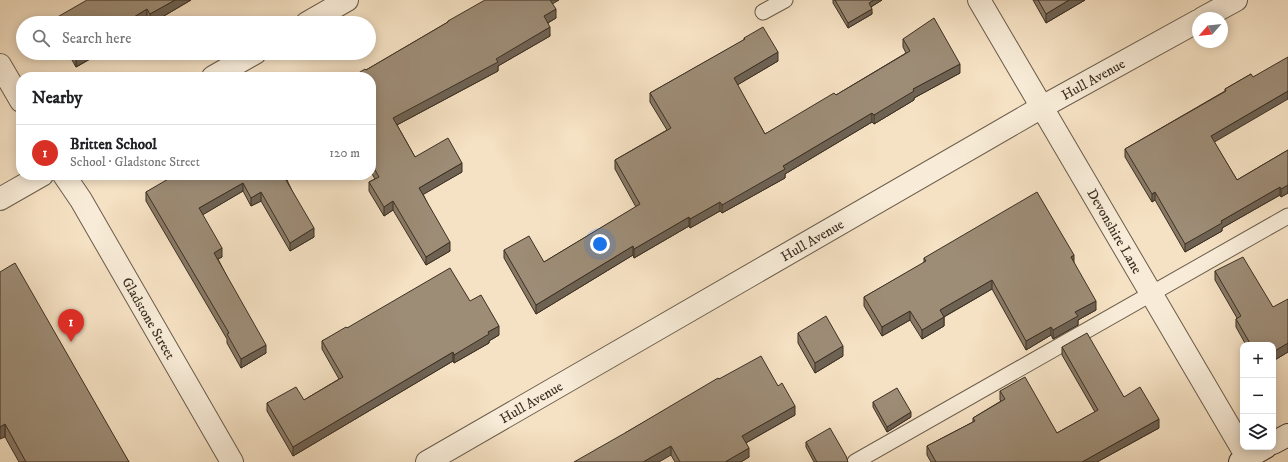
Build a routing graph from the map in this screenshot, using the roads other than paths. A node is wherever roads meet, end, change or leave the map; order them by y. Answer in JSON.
{"nodes":[{"id":1,"x":347,"y":0,"type":"edge"},
{"id":2,"x":785,"y":0,"type":"edge"},
{"id":3,"x":979,"y":0,"type":"edge"},
{"id":4,"x":1236,"y":0,"type":"edge"},
{"id":5,"x":763,"y":12,"type":"dead end"},
{"id":6,"x":1214,"y":12,"type":"edge"},
{"id":7,"x":319,"y":16,"type":"edge"},
{"id":8,"x":1192,"y":24,"type":"edge"},
{"id":9,"x":243,"y":60,"type":"edge"},
{"id":10,"x":0,"y":65,"type":"edge"},
{"id":11,"x":222,"y":72,"type":"edge"},
{"id":12,"x":16,"y":92,"type":"edge"},
{"id":13,"x":1042,"y":107,"type":"junction"},
{"id":14,"x":33,"y":180,"type":"edge"},
{"id":15,"x":67,"y":180,"type":"edge"},
{"id":16,"x":0,"y":199,"type":"edge"},
{"id":17,"x":1288,"y":216,"type":"edge"},
{"id":18,"x":1151,"y":293,"type":"junction"},
{"id":19,"x":1288,"y":435,"type":"edge"},
{"id":20,"x":1276,"y":441,"type":"edge"},
{"id":21,"x":1262,"y":450,"type":"edge"},
{"id":22,"x":1246,"y":461,"type":"edge"},
{"id":23,"x":232,"y":462,"type":"edge"},
{"id":24,"x":427,"y":462,"type":"edge"},
{"id":25,"x":855,"y":462,"type":"edge"}],
"edges":[{"from":1,"to":7,"type":"street"},
{"from":2,"to":5,"type":"lane"},
{"from":3,"to":13,"type":"street","name":"Devonshire Lane"},
{"from":4,"to":6,"type":"street"},
{"from":8,"to":13,"type":"street","name":"Hull Avenue"},
{"from":9,"to":11,"type":"street"},
{"from":10,"to":12,"type":"street"},
{"from":13,"to":18,"type":"street","name":"Devonshire Lane"},
{"from":13,"to":24,"type":"street","name":"Hull Avenue"},
{"from":14,"to":16,"type":"street"},
{"from":15,"to":23,"type":"street","name":"Gladstone Street"},
{"from":17,"to":18,"type":"lane"},
{"from":18,"to":22,"type":"street","name":"Devonshire Lane"},
{"from":18,"to":25,"type":"lane"},
{"from":19,"to":20,"type":"street"},
{"from":21,"to":22,"type":"street"}]}
